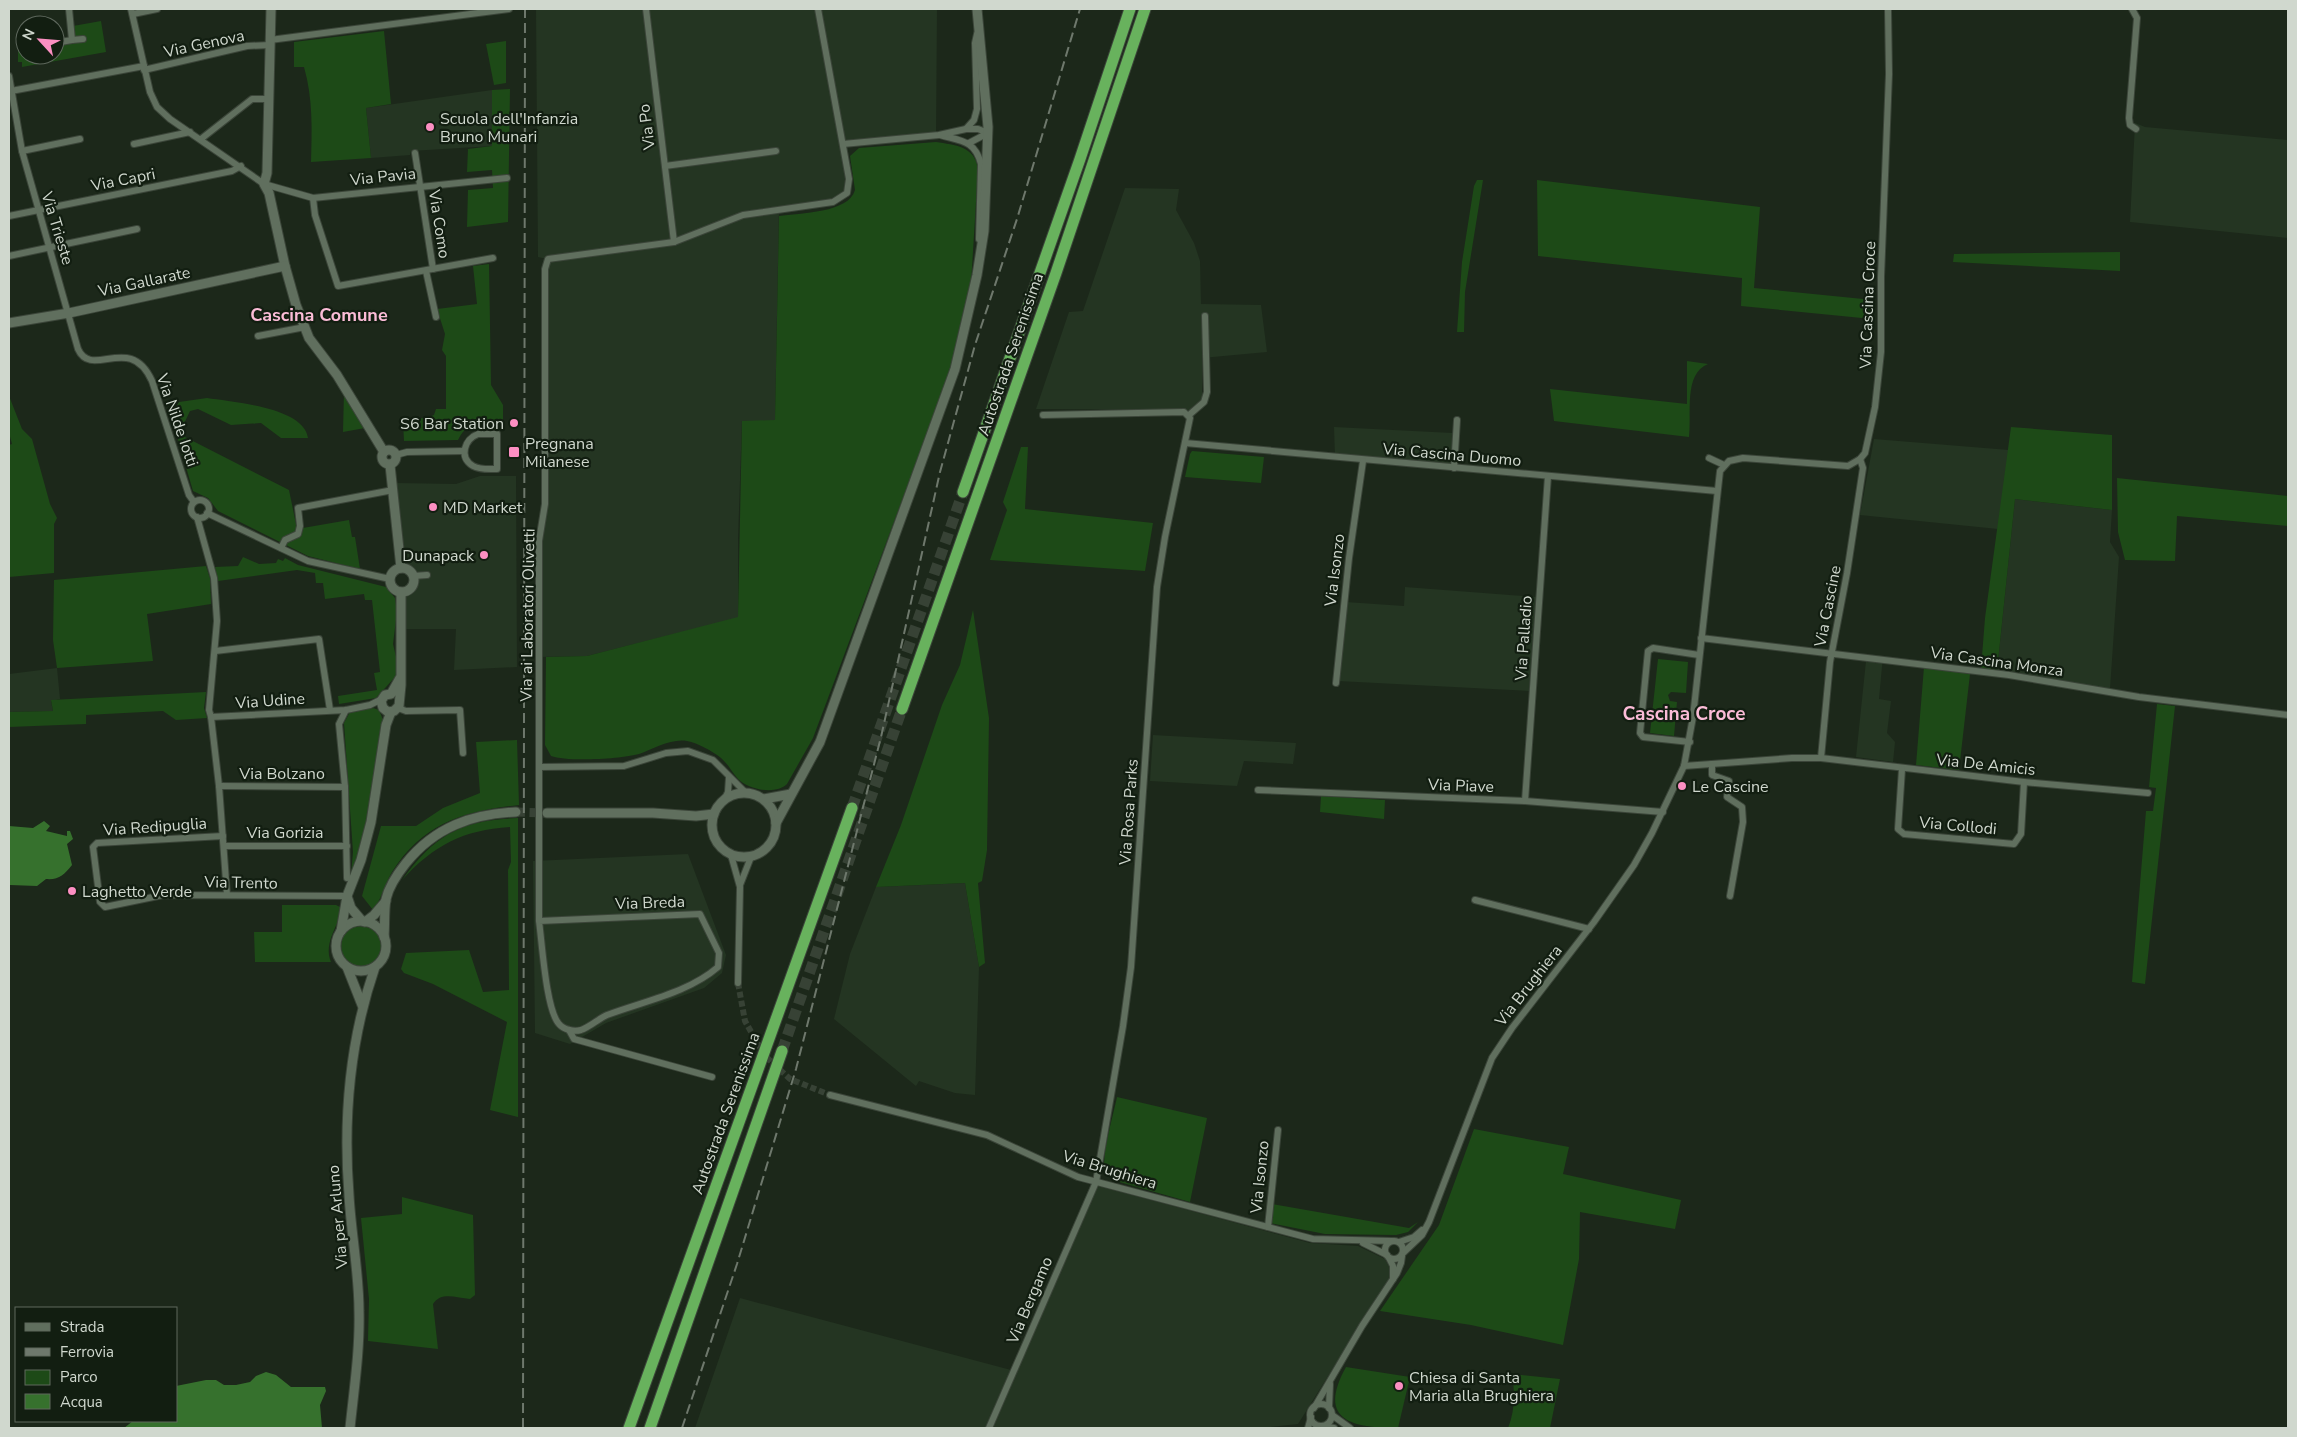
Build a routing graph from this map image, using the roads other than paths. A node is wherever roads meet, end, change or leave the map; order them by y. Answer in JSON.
{"nodes":[{"id":1,"x":69,"y":9,"type":"edge"},
{"id":2,"x":156,"y":9,"type":"edge"},
{"id":3,"x":271,"y":9,"type":"edge"},
{"id":4,"x":510,"y":9,"type":"edge"},
{"id":5,"x":646,"y":9,"type":"edge"},
{"id":6,"x":818,"y":9,"type":"edge"},
{"id":7,"x":977,"y":9,"type":"edge"},
{"id":8,"x":1130,"y":9,"type":"edge"},
{"id":9,"x":1145,"y":9,"type":"edge"},
{"id":10,"x":1888,"y":9,"type":"edge"},
{"id":11,"x":2132,"y":9,"type":"edge"},
{"id":12,"x":132,"y":12,"type":"edge"},
{"id":13,"x":979,"y":28,"type":"junction"},
{"id":14,"x":83,"y":39,"type":"dead end"},
{"id":15,"x":72,"y":40,"type":"junction"},
{"id":16,"x":65,"y":41,"type":"edge"},
{"id":17,"x":270,"y":42,"type":"junction"},
{"id":18,"x":144,"y":68,"type":"junction"},
{"id":19,"x":9,"y":76,"type":"edge"},
{"id":20,"x":11,"y":91,"type":"junction"},
{"id":21,"x":269,"y":99,"type":"junction"},
{"id":22,"x":966,"y":129,"type":"junction"},
{"id":23,"x":2136,"y":129,"type":"dead end"},
{"id":24,"x":190,"y":132,"type":"junction"},
{"id":25,"x":988,"y":133,"type":"junction"},
{"id":26,"x":939,"y":135,"type":"junction"},
{"id":27,"x":80,"y":139,"type":"dead end"},
{"id":28,"x":201,"y":139,"type":"junction"},
{"id":29,"x":969,"y":143,"type":"junction"},
{"id":30,"x":134,"y":144,"type":"dead end"},
{"id":31,"x":843,"y":144,"type":"junction"},
{"id":32,"x":22,"y":151,"type":"junction"},
{"id":33,"x":776,"y":151,"type":"dead end"},
{"id":34,"x":415,"y":153,"type":"dead end"},
{"id":35,"x":241,"y":166,"type":"junction"},
{"id":36,"x":665,"y":166,"type":"junction"},
{"id":37,"x":507,"y":178,"type":"dead end"},
{"id":38,"x":264,"y":184,"type":"junction"},
{"id":39,"x":420,"y":186,"type":"junction"},
{"id":40,"x":313,"y":198,"type":"junction"},
{"id":41,"x":37,"y":211,"type":"junction"},
{"id":42,"x":9,"y":216,"type":"edge"},
{"id":43,"x":137,"y":230,"type":"dead end"},
{"id":44,"x":674,"y":242,"type":"junction"},
{"id":45,"x":50,"y":249,"type":"junction"},
{"id":46,"x":9,"y":256,"type":"edge"},
{"id":47,"x":493,"y":258,"type":"dead end"},
{"id":48,"x":285,"y":266,"type":"junction"},
{"id":49,"x":434,"y":269,"type":"junction"},
{"id":50,"x":426,"y":271,"type":"junction"},
{"id":51,"x":977,"y":275,"type":"junction"},
{"id":52,"x":69,"y":313,"type":"junction"},
{"id":53,"x":1205,"y":316,"type":"dead end"},
{"id":54,"x":436,"y":317,"type":"dead end"},
{"id":55,"x":9,"y":323,"type":"edge"},
{"id":56,"x":305,"y":327,"type":"junction"},
{"id":57,"x":258,"y":336,"type":"dead end"},
{"id":58,"x":1043,"y":415,"type":"dead end"},
{"id":59,"x":1189,"y":415,"type":"junction"},
{"id":60,"x":1456,"y":420,"type":"dead end"},
{"id":61,"x":1184,"y":443,"type":"junction"},
{"id":62,"x":464,"y":451,"type":"junction"},
{"id":63,"x":384,"y":452,"type":"junction"},
{"id":64,"x":396,"y":455,"type":"junction"},
{"id":65,"x":1709,"y":458,"type":"dead end"},
{"id":66,"x":1860,"y":459,"type":"junction"},
{"id":67,"x":1363,"y":460,"type":"junction"},
{"id":68,"x":390,"y":465,"type":"junction"},
{"id":69,"x":1724,"y":465,"type":"junction"},
{"id":70,"x":1454,"y":468,"type":"junction"},
{"id":71,"x":1548,"y":476,"type":"junction"},
{"id":72,"x":393,"y":490,"type":"junction"},
{"id":73,"x":1717,"y":491,"type":"junction"},
{"id":74,"x":963,"y":492,"type":"tunnel mouth"},
{"id":75,"x":194,"y":502,"type":"junction"},
{"id":76,"x":208,"y":513,"type":"junction"},
{"id":77,"x":197,"y":517,"type":"junction"},
{"id":78,"x":281,"y":548,"type":"junction"},
{"id":79,"x":401,"y":568,"type":"junction"},
{"id":80,"x":427,"y":575,"type":"dead end"},
{"id":81,"x":413,"y":576,"type":"junction"},
{"id":82,"x":390,"y":579,"type":"junction"},
{"id":83,"x":401,"y":592,"type":"junction"},
{"id":84,"x":1701,"y":638,"type":"junction"},
{"id":85,"x":215,"y":651,"type":"junction"},
{"id":86,"x":1832,"y":653,"type":"junction"},
{"id":87,"x":1699,"y":655,"type":"junction"},
{"id":88,"x":1336,"y":683,"type":"dead end"},
{"id":89,"x":390,"y":697,"type":"junction"},
{"id":90,"x":370,"y":705,"type":"junction"},
{"id":91,"x":902,"y":709,"type":"tunnel mouth"},
{"id":92,"x":330,"y":710,"type":"junction"},
{"id":93,"x":346,"y":710,"type":"junction"},
{"id":94,"x":389,"y":710,"type":"junction"},
{"id":95,"x":2288,"y":715,"type":"edge"},
{"id":96,"x":212,"y":718,"type":"junction"},
{"id":97,"x":1690,"y":742,"type":"junction"},
{"id":98,"x":463,"y":754,"type":"dead end"},
{"id":99,"x":1821,"y":758,"type":"junction"},
{"id":100,"x":1712,"y":764,"type":"junction"},
{"id":101,"x":1684,"y":766,"type":"junction"},
{"id":102,"x":539,"y":767,"type":"junction"},
{"id":103,"x":1902,"y":769,"type":"junction"},
{"id":104,"x":728,"y":777,"type":"junction"},
{"id":105,"x":2024,"y":782,"type":"junction"},
{"id":106,"x":219,"y":786,"type":"junction"},
{"id":107,"x":344,"y":786,"type":"junction"},
{"id":108,"x":1258,"y":790,"type":"dead end"},
{"id":109,"x":745,"y":792,"type":"junction"},
{"id":110,"x":2148,"y":792,"type":"dead end"},
{"id":111,"x":791,"y":794,"type":"junction"},
{"id":112,"x":724,"y":800,"type":"junction"},
{"id":113,"x":764,"y":800,"type":"junction"},
{"id":114,"x":1525,"y":801,"type":"junction"},
{"id":115,"x":852,"y":808,"type":"tunnel mouth"},
{"id":116,"x":516,"y":812,"type":"tunnel mouth"},
{"id":117,"x":1663,"y":812,"type":"junction"},
{"id":118,"x":547,"y":813,"type":"tunnel mouth"},
{"id":119,"x":714,"y":814,"type":"junction"},
{"id":120,"x":696,"y":816,"type":"junction"},
{"id":121,"x":776,"y":823,"type":"junction"},
{"id":122,"x":712,"y":828,"type":"junction"},
{"id":123,"x":223,"y":836,"type":"junction"},
{"id":124,"x":224,"y":846,"type":"junction"},
{"id":125,"x":347,"y":846,"type":"junction"},
{"id":126,"x":731,"y":854,"type":"junction"},
{"id":127,"x":750,"y":857,"type":"junction"},
{"id":128,"x":348,"y":878,"type":"dead end"},
{"id":129,"x":740,"y":887,"type":"junction"},
{"id":130,"x":227,"y":895,"type":"junction"},
{"id":131,"x":347,"y":896,"type":"junction"},
{"id":132,"x":1730,"y":896,"type":"dead end"},
{"id":133,"x":386,"y":900,"type":"junction"},
{"id":134,"x":1474,"y":900,"type":"dead end"},
{"id":135,"x":106,"y":908,"type":"joint"},
{"id":136,"x":539,"y":921,"type":"junction"},
{"id":137,"x":364,"y":922,"type":"junction"},
{"id":138,"x":1589,"y":929,"type":"junction"},
{"id":139,"x":341,"y":931,"type":"junction"},
{"id":140,"x":384,"y":938,"type":"junction"},
{"id":141,"x":347,"y":967,"type":"junction"},
{"id":142,"x":375,"y":967,"type":"junction"},
{"id":143,"x":738,"y":983,"type":"tunnel mouth"},
{"id":144,"x":362,"y":1005,"type":"junction"},
{"id":145,"x":569,"y":1030,"type":"junction"},
{"id":146,"x":782,"y":1051,"type":"tunnel mouth"},
{"id":147,"x":712,"y":1077,"type":"dead end"},
{"id":148,"x":830,"y":1096,"type":"tunnel mouth"},
{"id":149,"x":1278,"y":1130,"type":"dead end"},
{"id":150,"x":1096,"y":1182,"type":"junction"},
{"id":151,"x":1429,"y":1222,"type":"junction"},
{"id":152,"x":1268,"y":1227,"type":"junction"},
{"id":153,"x":1359,"y":1242,"type":"junction"},
{"id":154,"x":1395,"y":1242,"type":"junction"},
{"id":155,"x":1402,"y":1254,"type":"junction"},
{"id":156,"x":1388,"y":1256,"type":"junction"},
{"id":157,"x":1392,"y":1280,"type":"junction"},
{"id":158,"x":1332,"y":1378,"type":"junction"},
{"id":159,"x":1314,"y":1408,"type":"junction"},
{"id":160,"x":1330,"y":1411,"type":"junction"},
{"id":161,"x":1311,"y":1417,"type":"junction"},
{"id":162,"x":1318,"y":1426,"type":"edge"},
{"id":163,"x":350,"y":1428,"type":"edge"},
{"id":164,"x":629,"y":1428,"type":"edge"},
{"id":165,"x":650,"y":1428,"type":"edge"},
{"id":166,"x":989,"y":1428,"type":"edge"},
{"id":167,"x":1308,"y":1428,"type":"edge"},
{"id":168,"x":1334,"y":1428,"type":"edge"},
{"id":169,"x":1350,"y":1428,"type":"edge"}],
"edges":[{"from":1,"to":15,"type":"street"},
{"from":2,"to":12,"type":"street"},
{"from":3,"to":17,"type":"street"},
{"from":4,"to":17,"type":"street","name":"Via Genova"},
{"from":5,"to":36,"type":"street","name":"Via Po"},
{"from":6,"to":31,"type":"street","name":"Via ai Laboratori Olivetti"},
{"from":7,"to":13,"type":"street"},
{"from":8,"to":74,"type":"highway","name":"Autostrada Serenissima"},
{"from":9,"to":91,"type":"highway","name":"Autostrada Serenissima"},
{"from":10,"to":66,"type":"street","name":"Via Cascina Croce"},
{"from":11,"to":23,"type":"street"},
{"from":12,"to":18,"type":"street"},
{"from":13,"to":22,"type":"street"},
{"from":13,"to":25,"type":"street"},
{"from":14,"to":15,"type":"street"},
{"from":15,"to":16,"type":"street"},
{"from":17,"to":18,"type":"street","name":"Via Genova"},
{"from":17,"to":21,"type":"street"},
{"from":18,"to":20,"type":"street","name":"Via Genova"},
{"from":18,"to":24,"type":"street"},
{"from":19,"to":20,"type":"street","name":"Via Trieste"},
{"from":20,"to":32,"type":"street","name":"Via Trieste"},
{"from":21,"to":28,"type":"street"},
{"from":21,"to":38,"type":"street"},
{"from":22,"to":25,"type":"street"},
{"from":22,"to":26,"type":"street"},
{"from":24,"to":28,"type":"street"},
{"from":24,"to":30,"type":"street"},
{"from":25,"to":29,"type":"street"},
{"from":25,"to":51,"type":"street"},
{"from":26,"to":29,"type":"street"},
{"from":26,"to":31,"type":"street"},
{"from":27,"to":32,"type":"street"},
{"from":28,"to":35,"type":"street"},
{"from":29,"to":51,"type":"street"},
{"from":31,"to":44,"type":"street","name":"Via ai Laboratori Olivetti"},
{"from":32,"to":41,"type":"street","name":"Via Trieste"},
{"from":33,"to":36,"type":"street"},
{"from":34,"to":39,"type":"street","name":"Via Como"},
{"from":35,"to":38,"type":"street"},
{"from":35,"to":41,"type":"street","name":"Via Capri"},
{"from":36,"to":44,"type":"street","name":"Via Po"},
{"from":37,"to":39,"type":"street","name":"Via Pavia"},
{"from":38,"to":40,"type":"street","name":"Via Pavia"},
{"from":38,"to":48,"type":"street"},
{"from":39,"to":40,"type":"street","name":"Via Pavia"},
{"from":39,"to":49,"type":"street","name":"Via Como"},
{"from":40,"to":50,"type":"street"},
{"from":41,"to":42,"type":"street","name":"Via Capri"},
{"from":41,"to":45,"type":"street","name":"Via Trieste"},
{"from":43,"to":45,"type":"street"},
{"from":44,"to":102,"type":"street","name":"Via ai Laboratori Olivetti"},
{"from":45,"to":46,"type":"street"},
{"from":45,"to":52,"type":"street","name":"Via Trieste"},
{"from":47,"to":49,"type":"street"},
{"from":48,"to":52,"type":"street","name":"Via Gallarate"},
{"from":48,"to":56,"type":"street"},
{"from":49,"to":50,"type":"street"},
{"from":50,"to":54,"type":"street","name":"Via Como"},
{"from":51,"to":111,"type":"street"},
{"from":52,"to":55,"type":"street","name":"Via Gallarate"},
{"from":52,"to":75,"type":"street","name":"Via Nilde Iotti"},
{"from":53,"to":59,"type":"street"},
{"from":56,"to":57,"type":"street"},
{"from":56,"to":63,"type":"street"},
{"from":58,"to":59,"type":"street"},
{"from":59,"to":61,"type":"street","name":"Via Rosa Parks"},
{"from":60,"to":70,"type":"street"},
{"from":61,"to":67,"type":"street","name":"Via Cascina Duomo"},
{"from":61,"to":150,"type":"street","name":"Via Rosa Parks"},
{"from":62,"to":62,"type":"street"},
{"from":62,"to":64,"type":"street"},
{"from":63,"to":64,"type":"street"},
{"from":63,"to":68,"type":"street"},
{"from":64,"to":68,"type":"street"},
{"from":65,"to":69,"type":"street"},
{"from":66,"to":69,"type":"street"},
{"from":66,"to":86,"type":"street","name":"Via Cascine"},
{"from":67,"to":70,"type":"street","name":"Via Cascina Duomo"},
{"from":67,"to":88,"type":"street","name":"Via Isonzo"},
{"from":68,"to":72,"type":"street"},
{"from":69,"to":73,"type":"street"},
{"from":70,"to":71,"type":"street","name":"Via Cascina Duomo"},
{"from":71,"to":73,"type":"street","name":"Via Cascina Duomo"},
{"from":71,"to":114,"type":"street","name":"Via Palladio"},
{"from":72,"to":78,"type":"street"},
{"from":72,"to":79,"type":"street"},
{"from":73,"to":84,"type":"street"},
{"from":75,"to":76,"type":"street"},
{"from":75,"to":77,"type":"street"},
{"from":76,"to":77,"type":"street"},
{"from":76,"to":78,"type":"street"},
{"from":77,"to":85,"type":"street"},
{"from":78,"to":82,"type":"street"},
{"from":79,"to":81,"type":"street"},
{"from":79,"to":82,"type":"street"},
{"from":80,"to":81,"type":"street"},
{"from":81,"to":83,"type":"street"},
{"from":82,"to":83,"type":"street"},
{"from":83,"to":89,"type":"street"},
{"from":84,"to":86,"type":"street","name":"Via Cascina Monza"},
{"from":84,"to":87,"type":"street"},
{"from":85,"to":92,"type":"street"},
{"from":85,"to":96,"type":"street"},
{"from":86,"to":95,"type":"street","name":"Via Cascina Monza"},
{"from":86,"to":99,"type":"street","name":"Via Cascine"},
{"from":87,"to":97,"type":"street"},
{"from":87,"to":97,"type":"street"},
{"from":89,"to":90,"type":"street"},
{"from":89,"to":94,"type":"street"},
{"from":89,"to":94,"type":"street"},
{"from":90,"to":93,"type":"street","name":"Via Udine"},
{"from":90,"to":94,"type":"street"},
{"from":92,"to":93,"type":"street","name":"Via Udine"},
{"from":92,"to":96,"type":"street","name":"Via Udine"},
{"from":93,"to":107,"type":"street"},
{"from":94,"to":98,"type":"street"},
{"from":94,"to":131,"type":"street","name":"Via per Arluno"},
{"from":96,"to":106,"type":"street"},
{"from":97,"to":101,"type":"street"},
{"from":99,"to":100,"type":"street","name":"Via De Amicis"},
{"from":99,"to":103,"type":"street","name":"Via De Amicis"},
{"from":100,"to":101,"type":"street","name":"Via De Amicis"},
{"from":100,"to":132,"type":"street"},
{"from":101,"to":117,"type":"street","name":"Via Brughiera"},
{"from":102,"to":104,"type":"street"},
{"from":102,"to":136,"type":"street","name":"Via ai Laboratori Olivetti"},
{"from":103,"to":105,"type":"street","name":"Via De Amicis"},
{"from":103,"to":105,"type":"street","name":"Via Collodi"},
{"from":104,"to":109,"type":"street"},
{"from":104,"to":112,"type":"street"},
{"from":105,"to":110,"type":"street","name":"Via De Amicis"},
{"from":106,"to":107,"type":"street","name":"Via Bolzano"},
{"from":106,"to":123,"type":"street"},
{"from":107,"to":125,"type":"street"},
{"from":108,"to":114,"type":"street","name":"Via Piave"},
{"from":109,"to":112,"type":"street"},
{"from":109,"to":113,"type":"street"},
{"from":111,"to":113,"type":"street"},
{"from":111,"to":121,"type":"street"},
{"from":112,"to":119,"type":"street"},
{"from":113,"to":121,"type":"street"},
{"from":114,"to":117,"type":"street","name":"Via Piave"},
{"from":115,"to":164,"type":"highway","name":"Autostrada Serenissima"},
{"from":116,"to":133,"type":"street"},
{"from":117,"to":138,"type":"street","name":"Via Brughiera"},
{"from":118,"to":120,"type":"street"},
{"from":119,"to":120,"type":"street"},
{"from":119,"to":122,"type":"street"},
{"from":120,"to":122,"type":"street"},
{"from":121,"to":127,"type":"street"},
{"from":122,"to":126,"type":"street"},
{"from":123,"to":124,"type":"street"},
{"from":123,"to":135,"type":"street","name":"Via Redipuglia"},
{"from":124,"to":125,"type":"street","name":"Via Gorizia"},
{"from":124,"to":130,"type":"street"},
{"from":125,"to":128,"type":"street"},
{"from":126,"to":127,"type":"street"},
{"from":126,"to":129,"type":"street"},
{"from":127,"to":129,"type":"street"},
{"from":129,"to":143,"type":"street"},
{"from":130,"to":131,"type":"street","name":"Via Trento"},
{"from":130,"to":135,"type":"street","name":"Via Trento"},
{"from":131,"to":137,"type":"street"},
{"from":131,"to":139,"type":"street","name":"Via per Arluno"},
{"from":133,"to":137,"type":"street"},
{"from":133,"to":140,"type":"street","name":"Via per Arluno"},
{"from":134,"to":138,"type":"street"},
{"from":136,"to":145,"type":"street","name":"Via ai Laboratori Olivetti"},
{"from":136,"to":145,"type":"street","name":"Via Breda"},
{"from":137,"to":139,"type":"street"},
{"from":137,"to":140,"type":"street"},
{"from":138,"to":151,"type":"street","name":"Via Brughiera"},
{"from":139,"to":141,"type":"street","name":"Via per Arluno"},
{"from":140,"to":142,"type":"street","name":"Via per Arluno"},
{"from":141,"to":142,"type":"street"},
{"from":141,"to":144,"type":"street","name":"Via per Arluno"},
{"from":142,"to":144,"type":"street","name":"Via per Arluno"},
{"from":144,"to":163,"type":"street","name":"Via per Arluno"},
{"from":145,"to":147,"type":"street","name":"Via ai Laboratori Olivetti"},
{"from":146,"to":165,"type":"highway","name":"Autostrada Serenissima"},
{"from":148,"to":150,"type":"street","name":"Via Brughiera"},
{"from":149,"to":152,"type":"street","name":"Via Isonzo"},
{"from":150,"to":152,"type":"street","name":"Via Brughiera"},
{"from":150,"to":166,"type":"street","name":"Via Bergamo"},
{"from":151,"to":154,"type":"street","name":"Via Brughiera"},
{"from":151,"to":155,"type":"street","name":"Via Brughiera"},
{"from":152,"to":153,"type":"street","name":"Via Brughiera"},
{"from":153,"to":154,"type":"street","name":"Via Brughiera"},
{"from":153,"to":156,"type":"street"},
{"from":154,"to":155,"type":"street"},
{"from":154,"to":156,"type":"street"},
{"from":155,"to":156,"type":"street"},
{"from":155,"to":157,"type":"street"},
{"from":156,"to":157,"type":"street"},
{"from":157,"to":158,"type":"street"},
{"from":158,"to":159,"type":"street"},
{"from":158,"to":160,"type":"street"},
{"from":159,"to":160,"type":"street"},
{"from":159,"to":161,"type":"street"},
{"from":160,"to":162,"type":"street"},
{"from":160,"to":169,"type":"street"},
{"from":161,"to":162,"type":"street"},
{"from":161,"to":167,"type":"street"},
{"from":162,"to":168,"type":"street"}]}
